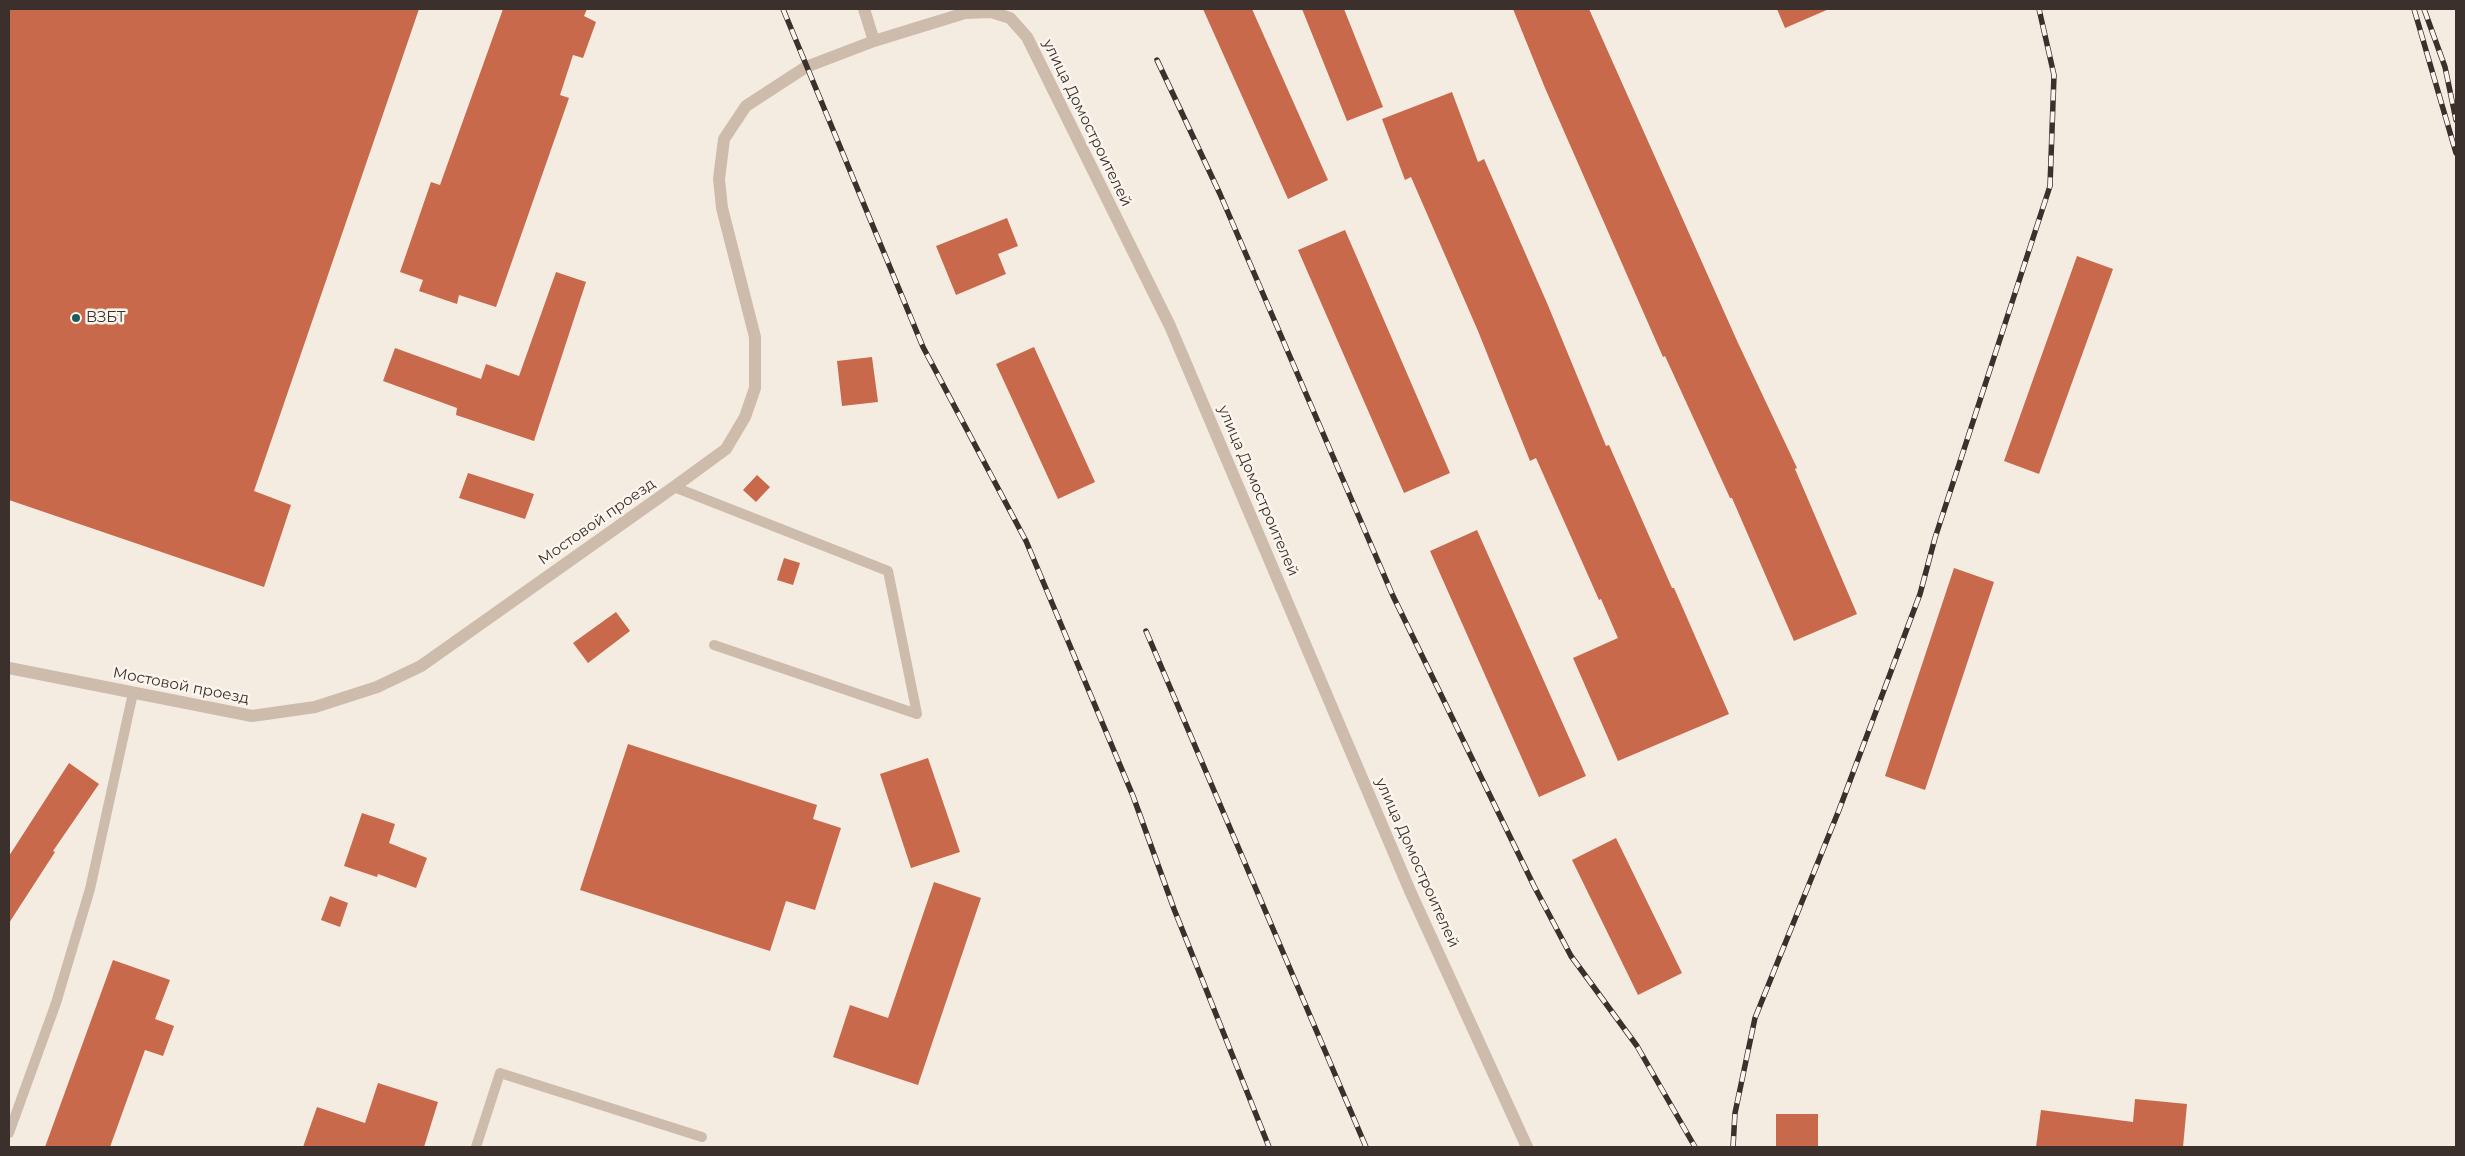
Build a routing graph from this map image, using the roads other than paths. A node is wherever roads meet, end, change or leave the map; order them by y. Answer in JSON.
{"nodes":[{"id":1,"x":864,"y":9,"type":"edge"},
{"id":2,"x":874,"y":41,"type":"junction"},
{"id":3,"x":674,"y":487,"type":"junction"},
{"id":4,"x":714,"y":645,"type":"dead end"},
{"id":5,"x":9,"y":668,"type":"edge"},
{"id":6,"x":133,"y":693,"type":"junction"},
{"id":7,"x":9,"y":1133,"type":"edge"},
{"id":8,"x":702,"y":1137,"type":"dead end"},
{"id":9,"x":476,"y":1147,"type":"edge"},
{"id":10,"x":1527,"y":1147,"type":"edge"}],
"edges":[{"from":1,"to":2,"type":"street"},
{"from":2,"to":3,"type":"street","name":"Мостовой проезд"},
{"from":2,"to":10,"type":"street","name":"улица Домостроителей"},
{"from":3,"to":4,"type":"lane"},
{"from":3,"to":6,"type":"street","name":"Мостовой проезд"},
{"from":5,"to":6,"type":"street","name":"Мостовой проезд"},
{"from":6,"to":7,"type":"lane"},
{"from":8,"to":9,"type":"lane"}]}
